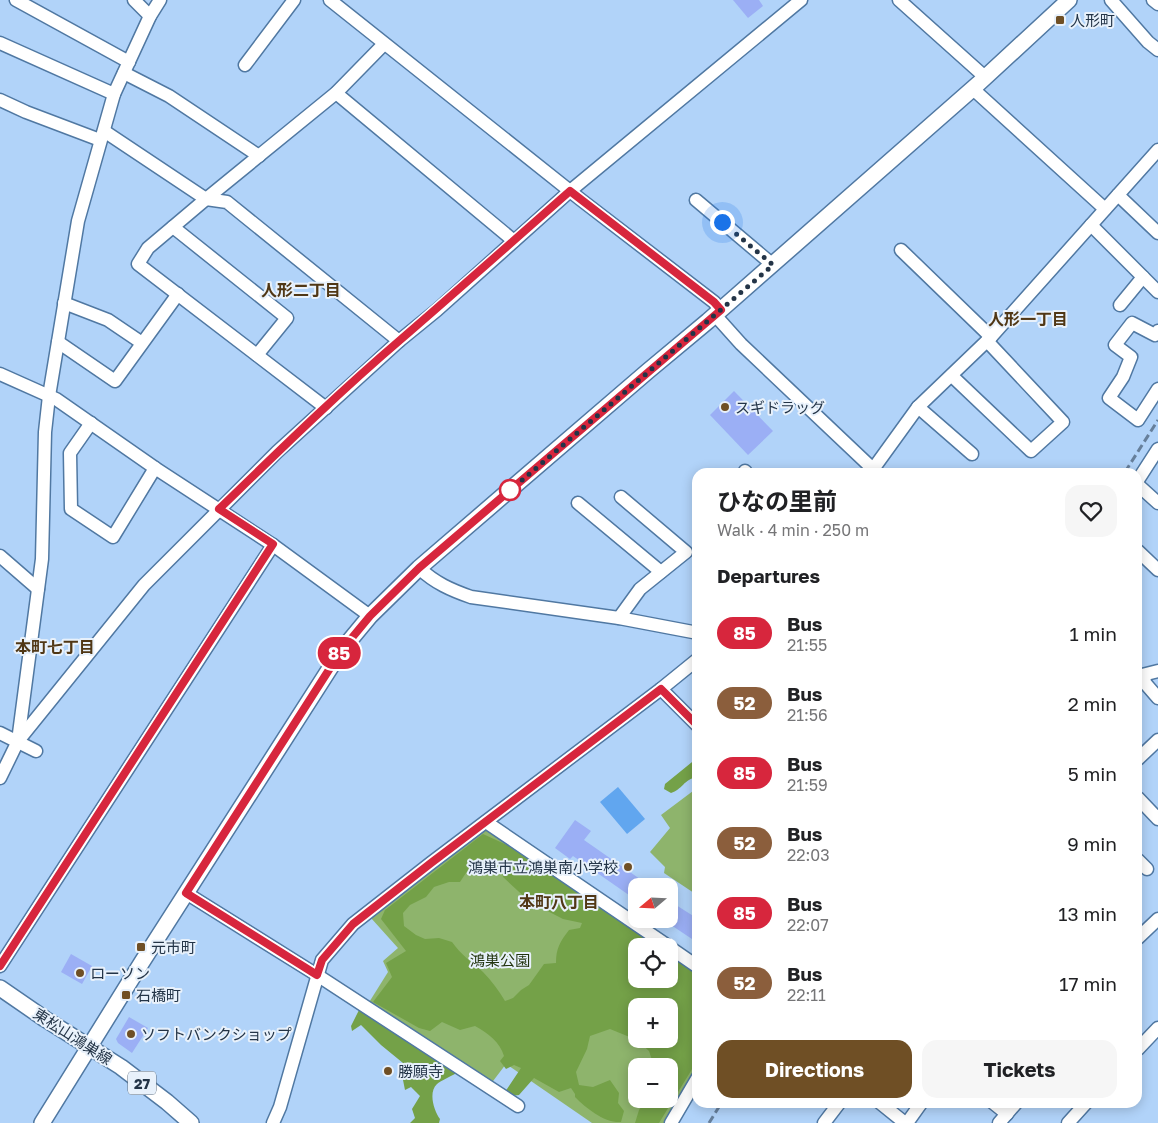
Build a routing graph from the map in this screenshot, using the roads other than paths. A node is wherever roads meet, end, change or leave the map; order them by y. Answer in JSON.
{"nodes":[{"id":1,"x":16,"y":0,"type":"edge"},
{"id":2,"x":134,"y":0,"type":"edge"},
{"id":3,"x":160,"y":0,"type":"edge"},
{"id":4,"x":294,"y":0,"type":"edge"},
{"id":5,"x":330,"y":0,"type":"edge"},
{"id":6,"x":801,"y":0,"type":"edge"},
{"id":7,"x":899,"y":0,"type":"edge"},
{"id":8,"x":1069,"y":0,"type":"edge"},
{"id":9,"x":1111,"y":0,"type":"edge"},
{"id":10,"x":1153,"y":0,"type":"edge"},
{"id":11,"x":1158,"y":4,"type":"edge"},
{"id":12,"x":346,"y":5,"type":"edge"},
{"id":13,"x":150,"y":16,"type":"junction"},
{"id":14,"x":0,"y":43,"type":"edge"},
{"id":15,"x":384,"y":44,"type":"junction"},
{"id":16,"x":1158,"y":50,"type":"edge"},
{"id":17,"x":245,"y":65,"type":"dead end"},
{"id":18,"x":127,"y":67,"type":"junction"},
{"id":19,"x":986,"y":77,"type":"junction"},
{"id":20,"x":973,"y":89,"type":"junction"},
{"id":21,"x":336,"y":93,"type":"junction"},
{"id":22,"x":114,"y":94,"type":"junction"},
{"id":23,"x":0,"y":100,"type":"edge"},
{"id":24,"x":102,"y":135,"type":"junction"},
{"id":25,"x":1158,"y":150,"type":"edge"},
{"id":26,"x":259,"y":156,"type":"junction"},
{"id":27,"x":570,"y":191,"type":"junction"},
{"id":28,"x":1118,"y":194,"type":"junction"},
{"id":29,"x":206,"y":198,"type":"junction"},
{"id":30,"x":696,"y":200,"type":"dead end"},
{"id":31,"x":1105,"y":210,"type":"junction"},
{"id":32,"x":1091,"y":225,"type":"junction"},
{"id":33,"x":173,"y":227,"type":"junction"},
{"id":34,"x":1158,"y":233,"type":"edge"},
{"id":35,"x":514,"y":241,"type":"junction"},
{"id":36,"x":901,"y":250,"type":"dead end"},
{"id":37,"x":773,"y":265,"type":"junction"},
{"id":38,"x":1143,"y":277,"type":"junction"},
{"id":39,"x":1158,"y":292,"type":"edge"},
{"id":40,"x":178,"y":294,"type":"junction"},
{"id":41,"x":64,"y":302,"type":"junction"},
{"id":42,"x":1120,"y":305,"type":"dead end"},
{"id":43,"x":718,"y":313,"type":"junction"},
{"id":44,"x":1158,"y":331,"type":"edge"},
{"id":45,"x":989,"y":339,"type":"junction"},
{"id":46,"x":399,"y":341,"type":"junction"},
{"id":47,"x":58,"y":342,"type":"junction"},
{"id":48,"x":142,"y":344,"type":"junction"},
{"id":49,"x":257,"y":355,"type":"junction"},
{"id":50,"x":0,"y":374,"type":"edge"},
{"id":51,"x":952,"y":376,"type":"junction"},
{"id":52,"x":1158,"y":389,"type":"edge"},
{"id":53,"x":49,"y":396,"type":"junction"},
{"id":54,"x":918,"y":407,"type":"junction"},
{"id":55,"x":326,"y":408,"type":"junction"},
{"id":56,"x":91,"y":423,"type":"junction"},
{"id":57,"x":1158,"y":448,"type":"edge"},
{"id":58,"x":972,"y":454,"type":"dead end"},
{"id":59,"x":156,"y":468,"type":"junction"},
{"id":60,"x":869,"y":468,"type":"edge"},
{"id":61,"x":874,"y":468,"type":"edge"},
{"id":62,"x":1142,"y":474,"type":"edge"},
{"id":63,"x":1142,"y":489,"type":"edge"},
{"id":64,"x":621,"y":497,"type":"dead end"},
{"id":65,"x":578,"y":503,"type":"dead end"},
{"id":66,"x":1158,"y":503,"type":"edge"},
{"id":67,"x":219,"y":509,"type":"junction"},
{"id":68,"x":273,"y":544,"type":"junction"},
{"id":69,"x":0,"y":556,"type":"edge"},
{"id":70,"x":1142,"y":557,"type":"edge"},
{"id":71,"x":419,"y":568,"type":"junction"},
{"id":72,"x":1158,"y":570,"type":"edge"},
{"id":73,"x":661,"y":572,"type":"junction"},
{"id":74,"x":38,"y":589,"type":"junction"},
{"id":75,"x":370,"y":616,"type":"junction"},
{"id":76,"x":619,"y":618,"type":"junction"},
{"id":77,"x":692,"y":632,"type":"edge"},
{"id":78,"x":692,"y":664,"type":"edge"},
{"id":79,"x":1158,"y":671,"type":"edge"},
{"id":80,"x":1142,"y":675,"type":"edge"},
{"id":81,"x":1142,"y":679,"type":"edge"},
{"id":82,"x":661,"y":689,"type":"junction"},
{"id":83,"x":1158,"y":698,"type":"edge"},
{"id":84,"x":692,"y":720,"type":"edge"},
{"id":85,"x":0,"y":733,"type":"edge"},
{"id":86,"x":1158,"y":740,"type":"edge"},
{"id":87,"x":18,"y":741,"type":"junction"},
{"id":88,"x":36,"y":751,"type":"dead end"},
{"id":89,"x":1142,"y":755,"type":"edge"},
{"id":90,"x":0,"y":778,"type":"edge"},
{"id":91,"x":486,"y":822,"type":"junction"},
{"id":92,"x":186,"y":893,"type":"junction"},
{"id":93,"x":1158,"y":918,"type":"edge"},
{"id":94,"x":1142,"y":934,"type":"edge"},
{"id":95,"x":656,"y":938,"type":"edge"},
{"id":96,"x":678,"y":953,"type":"edge"},
{"id":97,"x":692,"y":962,"type":"edge"},
{"id":98,"x":0,"y":966,"type":"edge"},
{"id":99,"x":317,"y":975,"type":"junction"},
{"id":100,"x":0,"y":988,"type":"edge"},
{"id":101,"x":1158,"y":1028,"type":"edge"},
{"id":102,"x":1142,"y":1045,"type":"edge"},
{"id":103,"x":90,"y":1047,"type":"junction"},
{"id":104,"x":692,"y":1087,"type":"edge"},
{"id":105,"x":518,"y":1106,"type":"dead end"},
{"id":106,"x":835,"y":1108,"type":"edge"},
{"id":107,"x":887,"y":1108,"type":"edge"},
{"id":108,"x":917,"y":1108,"type":"edge"},
{"id":109,"x":1012,"y":1108,"type":"edge"},
{"id":110,"x":1082,"y":1108,"type":"edge"},
{"id":111,"x":1003,"y":1118,"type":"edge"},
{"id":112,"x":42,"y":1123,"type":"edge"},
{"id":113,"x":191,"y":1123,"type":"edge"},
{"id":114,"x":273,"y":1123,"type":"edge"},
{"id":115,"x":672,"y":1123,"type":"edge"},
{"id":116,"x":824,"y":1123,"type":"edge"},
{"id":117,"x":906,"y":1123,"type":"edge"},
{"id":118,"x":1068,"y":1123,"type":"edge"}],
"edges":[{"from":1,"to":18,"type":"street"},
{"from":2,"to":13,"type":"street"},
{"from":3,"to":13,"type":"street"},
{"from":4,"to":17,"type":"street"},
{"from":5,"to":12,"type":"street"},
{"from":6,"to":27,"type":"street"},
{"from":7,"to":19,"type":"street"},
{"from":8,"to":19,"type":"main road"},
{"from":9,"to":16,"type":"street"},
{"from":10,"to":11,"type":"street"},
{"from":12,"to":15,"type":"street"},
{"from":13,"to":18,"type":"street"},
{"from":14,"to":22,"type":"street"},
{"from":15,"to":21,"type":"street"},
{"from":15,"to":27,"type":"street"},
{"from":18,"to":22,"type":"street"},
{"from":18,"to":26,"type":"street"},
{"from":19,"to":20,"type":"main road"},
{"from":20,"to":31,"type":"street"},
{"from":20,"to":37,"type":"main road"},
{"from":21,"to":26,"type":"street"},
{"from":21,"to":35,"type":"street"},
{"from":22,"to":24,"type":"street"},
{"from":23,"to":24,"type":"street"},
{"from":24,"to":29,"type":"street"},
{"from":24,"to":41,"type":"street"},
{"from":25,"to":28,"type":"street"},
{"from":26,"to":29,"type":"street"},
{"from":27,"to":35,"type":"street"},
{"from":27,"to":43,"type":"street"},
{"from":28,"to":31,"type":"street"},
{"from":28,"to":34,"type":"street"},
{"from":29,"to":33,"type":"street"},
{"from":29,"to":46,"type":"street"},
{"from":30,"to":37,"type":"street"},
{"from":31,"to":32,"type":"street"},
{"from":32,"to":38,"type":"street"},
{"from":32,"to":45,"type":"street"},
{"from":33,"to":40,"type":"street"},
{"from":33,"to":49,"type":"street"},
{"from":35,"to":46,"type":"street"},
{"from":36,"to":45,"type":"street"},
{"from":37,"to":43,"type":"main road"},
{"from":38,"to":39,"type":"street"},
{"from":38,"to":42,"type":"street"},
{"from":40,"to":48,"type":"street"},
{"from":40,"to":49,"type":"street"},
{"from":41,"to":47,"type":"street"},
{"from":41,"to":48,"type":"street"},
{"from":43,"to":60,"type":"street"},
{"from":43,"to":71,"type":"main road"},
{"from":44,"to":52,"type":"street"},
{"from":45,"to":51,"type":"street"},
{"from":45,"to":51,"type":"street"},
{"from":46,"to":55,"type":"street"},
{"from":47,"to":48,"type":"street"},
{"from":47,"to":53,"type":"street"},
{"from":49,"to":55,"type":"street"},
{"from":50,"to":53,"type":"street"},
{"from":51,"to":54,"type":"street"},
{"from":53,"to":56,"type":"street"},
{"from":53,"to":74,"type":"street"},
{"from":54,"to":58,"type":"street"},
{"from":54,"to":61,"type":"street"},
{"from":55,"to":67,"type":"street"},
{"from":56,"to":59,"type":"street"},
{"from":56,"to":59,"type":"street"},
{"from":57,"to":62,"type":"street"},
{"from":59,"to":67,"type":"street"},
{"from":63,"to":66,"type":"street"},
{"from":64,"to":73,"type":"street"},
{"from":65,"to":73,"type":"street"},
{"from":67,"to":68,"type":"street"},
{"from":67,"to":87,"type":"street"},
{"from":68,"to":75,"type":"street"},
{"from":68,"to":98,"type":"street"},
{"from":69,"to":74,"type":"street"},
{"from":70,"to":72,"type":"street"},
{"from":71,"to":75,"type":"main road"},
{"from":71,"to":76,"type":"street"},
{"from":73,"to":76,"type":"street"},
{"from":74,"to":87,"type":"street"},
{"from":75,"to":92,"type":"main road"},
{"from":76,"to":77,"type":"street"},
{"from":78,"to":82,"type":"street"},
{"from":79,"to":80,"type":"street"},
{"from":81,"to":83,"type":"street"},
{"from":82,"to":84,"type":"street"},
{"from":82,"to":91,"type":"street"},
{"from":85,"to":87,"type":"street"},
{"from":86,"to":89,"type":"street"},
{"from":87,"to":88,"type":"street"},
{"from":87,"to":90,"type":"street"},
{"from":91,"to":95,"type":"street"},
{"from":91,"to":99,"type":"street"},
{"from":92,"to":99,"type":"street"},
{"from":92,"to":103,"type":"main road"},
{"from":93,"to":94,"type":"street"},
{"from":96,"to":97,"type":"street"},
{"from":99,"to":105,"type":"street"},
{"from":99,"to":114,"type":"street"},
{"from":100,"to":103,"type":"main road","name":"東松山鴻巣線","number":"27"},
{"from":101,"to":102,"type":"street"},
{"from":103,"to":112,"type":"main road"},
{"from":103,"to":113,"type":"main road","name":"東松山鴻巣線","number":"27"},
{"from":104,"to":115,"type":"street"},
{"from":106,"to":116,"type":"street"},
{"from":107,"to":117,"type":"street"},
{"from":108,"to":117,"type":"street"},
{"from":109,"to":111,"type":"street"},
{"from":110,"to":118,"type":"street"}]}
